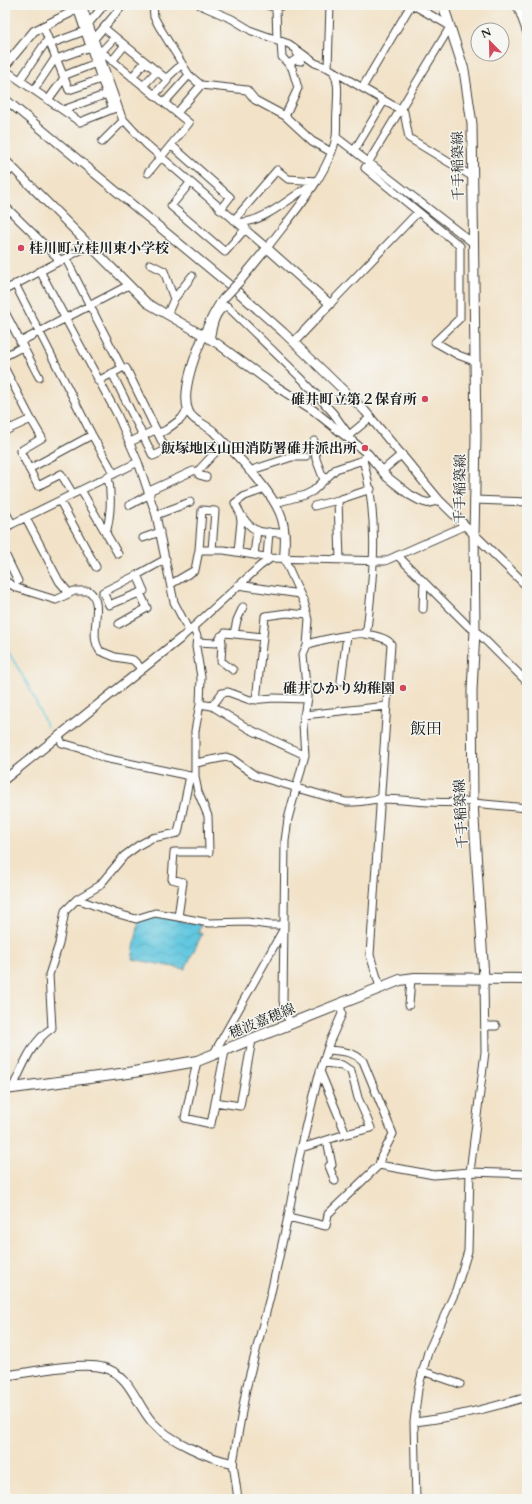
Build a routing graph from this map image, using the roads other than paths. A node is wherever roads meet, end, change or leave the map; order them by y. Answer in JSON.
{"nodes":[{"id":1,"x":104,"y":5,"type":"edge"},
{"id":2,"x":123,"y":5,"type":"edge"},
{"id":3,"x":153,"y":5,"type":"edge"},
{"id":4,"x":200,"y":5,"type":"edge"},
{"id":5,"x":284,"y":5,"type":"edge"},
{"id":6,"x":330,"y":5,"type":"edge"},
{"id":7,"x":412,"y":5,"type":"edge"},
{"id":8,"x":443,"y":5,"type":"edge"},
{"id":9,"x":517,"y":5,"type":"edge"},
{"id":10,"x":270,"y":6,"type":"edge"},
{"id":11,"x":79,"y":7,"type":"edge"},
{"id":12,"x":89,"y":23,"type":"junction"},
{"id":13,"x":43,"y":26,"type":"junction"},
{"id":14,"x":450,"y":27,"type":"junction"},
{"id":15,"x":104,"y":28,"type":"junction"},
{"id":16,"x":85,"y":30,"type":"junction"},
{"id":17,"x":527,"y":33,"type":"edge"},
{"id":18,"x":115,"y":37,"type":"junction"},
{"id":19,"x":94,"y":39,"type":"junction"},
{"id":20,"x":279,"y":41,"type":"junction"},
{"id":21,"x":49,"y":42,"type":"junction"},
{"id":22,"x":125,"y":45,"type":"junction"},
{"id":23,"x":293,"y":46,"type":"junction"},
{"id":24,"x":96,"y":49,"type":"junction"},
{"id":25,"x":56,"y":58,"type":"junction"},
{"id":26,"x":112,"y":61,"type":"junction"},
{"id":27,"x":6,"y":62,"type":"edge"},
{"id":28,"x":145,"y":62,"type":"junction"},
{"id":29,"x":96,"y":63,"type":"junction"},
{"id":30,"x":182,"y":64,"type":"junction"},
{"id":31,"x":289,"y":64,"type":"junction"},
{"id":32,"x":331,"y":69,"type":"junction"},
{"id":33,"x":5,"y":70,"type":"edge"},
{"id":34,"x":157,"y":71,"type":"junction"},
{"id":35,"x":189,"y":75,"type":"junction"},
{"id":36,"x":64,"y":77,"type":"junction"},
{"id":37,"x":132,"y":77,"type":"junction"},
{"id":38,"x":168,"y":77,"type":"junction"},
{"id":39,"x":101,"y":79,"type":"junction"},
{"id":40,"x":20,"y":80,"type":"junction"},
{"id":41,"x":201,"y":85,"type":"junction"},
{"id":42,"x":143,"y":86,"type":"junction"},
{"id":43,"x":362,"y":88,"type":"junction"},
{"id":44,"x":34,"y":90,"type":"junction"},
{"id":45,"x":107,"y":94,"type":"junction"},
{"id":46,"x":154,"y":95,"type":"junction"},
{"id":47,"x":5,"y":99,"type":"edge"},
{"id":48,"x":48,"y":100,"type":"junction"},
{"id":49,"x":384,"y":100,"type":"junction"},
{"id":50,"x":164,"y":103,"type":"junction"},
{"id":51,"x":115,"y":108,"type":"junction"},
{"id":52,"x":63,"y":110,"type":"junction"},
{"id":53,"x":401,"y":111,"type":"junction"},
{"id":54,"x":176,"y":113,"type":"junction"},
{"id":55,"x":285,"y":116,"type":"junction"},
{"id":56,"x":124,"y":120,"type":"junction"},
{"id":57,"x":336,"y":138,"type":"junction"},
{"id":58,"x":102,"y":142,"type":"dead end"},
{"id":59,"x":171,"y":145,"type":"junction"},
{"id":60,"x":354,"y":151,"type":"junction"},
{"id":61,"x":330,"y":152,"type":"junction"},
{"id":62,"x":161,"y":158,"type":"junction"},
{"id":63,"x":5,"y":160,"type":"edge"},
{"id":64,"x":370,"y":162,"type":"junction"},
{"id":65,"x":12,"y":167,"type":"junction"},
{"id":66,"x":148,"y":173,"type":"dead end"},
{"id":67,"x":5,"y":177,"type":"edge"},
{"id":68,"x":473,"y":177,"type":"junction"},
{"id":69,"x":317,"y":180,"type":"junction"},
{"id":70,"x":190,"y":183,"type":"junction"},
{"id":71,"x":5,"y":206,"type":"edge"},
{"id":72,"x":220,"y":210,"type":"junction"},
{"id":73,"x":418,"y":212,"type":"junction"},
{"id":74,"x":236,"y":221,"type":"junction"},
{"id":75,"x":246,"y":228,"type":"junction"},
{"id":76,"x":473,"y":243,"type":"junction"},
{"id":77,"x":90,"y":245,"type":"junction"},
{"id":78,"x":267,"y":248,"type":"junction"},
{"id":79,"x":63,"y":260,"type":"junction"},
{"id":80,"x":150,"y":264,"type":"dead end"},
{"id":81,"x":40,"y":271,"type":"junction"},
{"id":82,"x":192,"y":276,"type":"dead end"},
{"id":83,"x":15,"y":284,"type":"junction"},
{"id":84,"x":130,"y":286,"type":"junction"},
{"id":85,"x":5,"y":290,"type":"edge"},
{"id":86,"x":174,"y":299,"type":"junction"},
{"id":87,"x":330,"y":304,"type":"junction"},
{"id":88,"x":91,"y":305,"type":"junction"},
{"id":89,"x":5,"y":312,"type":"edge"},
{"id":90,"x":167,"y":315,"type":"junction"},
{"id":91,"x":66,"y":318,"type":"junction"},
{"id":92,"x":8,"y":326,"type":"edge"},
{"id":93,"x":39,"y":332,"type":"junction"},
{"id":94,"x":207,"y":335,"type":"junction"},
{"id":95,"x":294,"y":342,"type":"junction"},
{"id":96,"x":21,"y":344,"type":"junction"},
{"id":97,"x":5,"y":356,"type":"edge"},
{"id":98,"x":474,"y":360,"type":"junction"},
{"id":99,"x":122,"y":368,"type":"junction"},
{"id":100,"x":5,"y":369,"type":"edge"},
{"id":101,"x":112,"y":373,"type":"junction"},
{"id":102,"x":39,"y":377,"type":"dead end"},
{"id":103,"x":98,"y":381,"type":"junction"},
{"id":104,"x":188,"y":409,"type":"junction"},
{"id":105,"x":371,"y":417,"type":"junction"},
{"id":106,"x":31,"y":419,"type":"junction"},
{"id":107,"x":5,"y":421,"type":"edge"},
{"id":108,"x":7,"y":430,"type":"edge"},
{"id":109,"x":158,"y":432,"type":"junction"},
{"id":110,"x":92,"y":435,"type":"junction"},
{"id":111,"x":144,"y":435,"type":"junction"},
{"id":112,"x":348,"y":436,"type":"junction"},
{"id":113,"x":314,"y":441,"type":"dead end"},
{"id":114,"x":130,"y":442,"type":"junction"},
{"id":115,"x":224,"y":443,"type":"junction"},
{"id":116,"x":402,"y":454,"type":"junction"},
{"id":117,"x":306,"y":457,"type":"dead end"},
{"id":118,"x":366,"y":457,"type":"junction"},
{"id":119,"x":138,"y":462,"type":"junction"},
{"id":120,"x":29,"y":469,"type":"junction"},
{"id":121,"x":193,"y":470,"type":"dead end"},
{"id":122,"x":249,"y":471,"type":"junction"},
{"id":123,"x":382,"y":471,"type":"junction"},
{"id":124,"x":111,"y":475,"type":"junction"},
{"id":125,"x":206,"y":477,"type":"dead end"},
{"id":126,"x":324,"y":480,"type":"junction"},
{"id":127,"x":264,"y":489,"type":"junction"},
{"id":128,"x":371,"y":489,"type":"junction"},
{"id":129,"x":81,"y":490,"type":"junction"},
{"id":130,"x":150,"y":492,"type":"junction"},
{"id":131,"x":72,"y":494,"type":"junction"},
{"id":132,"x":338,"y":500,"type":"junction"},
{"id":133,"x":439,"y":500,"type":"junction"},
{"id":134,"x":474,"y":500,"type":"junction"},
{"id":135,"x":60,"y":501,"type":"junction"},
{"id":136,"x":190,"y":502,"type":"dead end"},
{"id":137,"x":527,"y":502,"type":"edge"},
{"id":138,"x":275,"y":503,"type":"junction"},
{"id":139,"x":130,"y":505,"type":"dead end"},
{"id":140,"x":314,"y":506,"type":"dead end"},
{"id":141,"x":5,"y":511,"type":"edge"},
{"id":142,"x":239,"y":513,"type":"junction"},
{"id":143,"x":156,"y":515,"type":"junction"},
{"id":144,"x":26,"y":518,"type":"junction"},
{"id":145,"x":12,"y":524,"type":"junction"},
{"id":146,"x":464,"y":526,"type":"junction"},
{"id":147,"x":5,"y":528,"type":"edge"},
{"id":148,"x":257,"y":530,"type":"junction"},
{"id":149,"x":160,"y":532,"type":"junction"},
{"id":150,"x":269,"y":532,"type":"junction"},
{"id":151,"x":106,"y":534,"type":"junction"},
{"id":152,"x":285,"y":534,"type":"junction"},
{"id":153,"x":474,"y":536,"type":"junction"},
{"id":154,"x":144,"y":538,"type":"dead end"},
{"id":155,"x":199,"y":550,"type":"junction"},
{"id":156,"x":212,"y":550,"type":"junction"},
{"id":157,"x":238,"y":552,"type":"junction"},
{"id":158,"x":5,"y":554,"type":"edge"},
{"id":159,"x":118,"y":554,"type":"dead end"},
{"id":160,"x":254,"y":555,"type":"junction"},
{"id":161,"x":398,"y":556,"type":"junction"},
{"id":162,"x":166,"y":558,"type":"junction"},
{"id":163,"x":269,"y":558,"type":"junction"},
{"id":164,"x":284,"y":558,"type":"junction"},
{"id":165,"x":340,"y":560,"type":"junction"},
{"id":166,"x":374,"y":562,"type":"junction"},
{"id":167,"x":96,"y":567,"type":"dead end"},
{"id":168,"x":137,"y":575,"type":"junction"},
{"id":169,"x":5,"y":581,"type":"edge"},
{"id":170,"x":18,"y":581,"type":"dead end"},
{"id":171,"x":424,"y":582,"type":"junction"},
{"id":172,"x":171,"y":584,"type":"junction"},
{"id":173,"x":238,"y":585,"type":"junction"},
{"id":174,"x":527,"y":586,"type":"edge"},
{"id":175,"x":69,"y":593,"type":"junction"},
{"id":176,"x":140,"y":593,"type":"junction"},
{"id":177,"x":300,"y":594,"type":"junction"},
{"id":178,"x":243,"y":607,"type":"dead end"},
{"id":179,"x":423,"y":609,"type":"dead end"},
{"id":180,"x":308,"y":615,"type":"junction"},
{"id":181,"x":119,"y":624,"type":"dead end"},
{"id":182,"x":191,"y":629,"type":"junction"},
{"id":183,"x":475,"y":630,"type":"junction"},
{"id":184,"x":364,"y":633,"type":"junction"},
{"id":185,"x":234,"y":634,"type":"junction"},
{"id":186,"x":221,"y":636,"type":"junction"},
{"id":187,"x":347,"y":636,"type":"junction"},
{"id":188,"x":263,"y":637,"type":"junction"},
{"id":189,"x":181,"y":638,"type":"joint"},
{"id":190,"x":197,"y":642,"type":"junction"},
{"id":191,"x":307,"y":645,"type":"junction"},
{"id":192,"x":142,"y":669,"type":"junction"},
{"id":193,"x":233,"y":670,"type":"dead end"},
{"id":194,"x":341,"y":682,"type":"dead end"},
{"id":195,"x":527,"y":682,"type":"edge"},
{"id":196,"x":307,"y":699,"type":"junction"},
{"id":197,"x":256,"y":700,"type":"junction"},
{"id":198,"x":200,"y":704,"type":"junction"},
{"id":199,"x":212,"y":706,"type":"junction"},
{"id":200,"x":387,"y":706,"type":"junction"},
{"id":201,"x":304,"y":715,"type":"junction"},
{"id":202,"x":58,"y":737,"type":"junction"},
{"id":203,"x":305,"y":755,"type":"junction"},
{"id":204,"x":196,"y":764,"type":"junction"},
{"id":205,"x":192,"y":777,"type":"junction"},
{"id":206,"x":5,"y":779,"type":"edge"},
{"id":207,"x":296,"y":789,"type":"junction"},
{"id":208,"x":380,"y":799,"type":"junction"},
{"id":209,"x":473,"y":802,"type":"junction"},
{"id":210,"x":527,"y":808,"type":"edge"},
{"id":211,"x":77,"y":899,"type":"junction"},
{"id":212,"x":178,"y":917,"type":"junction"},
{"id":213,"x":284,"y":927,"type":"junction"},
{"id":214,"x":484,"y":978,"type":"junction"},
{"id":215,"x":411,"y":979,"type":"junction"},
{"id":216,"x":527,"y":979,"type":"edge"},
{"id":217,"x":380,"y":987,"type":"junction"},
{"id":218,"x":340,"y":1004,"type":"junction"},
{"id":219,"x":409,"y":1005,"type":"dead end"},
{"id":220,"x":292,"y":1024,"type":"junction"},
{"id":221,"x":484,"y":1026,"type":"junction"},
{"id":222,"x":496,"y":1026,"type":"dead end"},
{"id":223,"x":252,"y":1040,"type":"junction"},
{"id":224,"x":327,"y":1050,"type":"junction"},
{"id":225,"x":225,"y":1051,"type":"junction"},
{"id":226,"x":212,"y":1056,"type":"junction"},
{"id":227,"x":197,"y":1061,"type":"junction"},
{"id":228,"x":323,"y":1063,"type":"junction"},
{"id":229,"x":320,"y":1071,"type":"junction"},
{"id":230,"x":8,"y":1089,"type":"edge"},
{"id":231,"x":215,"y":1102,"type":"junction"},
{"id":232,"x":346,"y":1134,"type":"junction"},
{"id":233,"x":327,"y":1140,"type":"junction"},
{"id":234,"x":301,"y":1148,"type":"junction"},
{"id":235,"x":379,"y":1165,"type":"junction"},
{"id":236,"x":470,"y":1172,"type":"junction"},
{"id":237,"x":527,"y":1174,"type":"edge"},
{"id":238,"x":335,"y":1181,"type":"dead end"},
{"id":239,"x":288,"y":1218,"type":"junction"},
{"id":240,"x":422,"y":1371,"type":"junction"},
{"id":241,"x":5,"y":1376,"type":"edge"},
{"id":242,"x":460,"y":1384,"type":"dead end"},
{"id":243,"x":527,"y":1397,"type":"edge"},
{"id":244,"x":414,"y":1422,"type":"junction"},
{"id":245,"x":232,"y":1462,"type":"junction"},
{"id":246,"x":238,"y":1499,"type":"edge"},
{"id":247,"x":416,"y":1499,"type":"edge"}],
"edges":[{"from":1,"to":12,"type":"street"},
{"from":2,"to":15,"type":"street"},
{"from":3,"to":30,"type":"street"},
{"from":4,"to":20,"type":"street"},
{"from":5,"to":10,"type":"street"},
{"from":6,"to":32,"type":"street"},
{"from":7,"to":14,"type":"street"},
{"from":7,"to":43,"type":"street"},
{"from":8,"to":14,"type":"main road","name":"千手稲築線"},
{"from":9,"to":17,"type":"street"},
{"from":10,"to":20,"type":"street"},
{"from":11,"to":12,"type":"street"},
{"from":11,"to":13,"type":"street"},
{"from":11,"to":16,"type":"street"},
{"from":12,"to":19,"type":"street"},
{"from":13,"to":21,"type":"street"},
{"from":13,"to":27,"type":"street"},
{"from":14,"to":53,"type":"street"},
{"from":14,"to":68,"type":"main road","name":"千手稲築線"},
{"from":15,"to":18,"type":"street"},
{"from":15,"to":19,"type":"street"},
{"from":16,"to":21,"type":"street"},
{"from":16,"to":24,"type":"street"},
{"from":18,"to":22,"type":"street"},
{"from":18,"to":24,"type":"street"},
{"from":19,"to":24,"type":"street"},
{"from":20,"to":23,"type":"street"},
{"from":20,"to":31,"type":"street"},
{"from":21,"to":25,"type":"street"},
{"from":21,"to":40,"type":"street"},
{"from":22,"to":26,"type":"street"},
{"from":22,"to":28,"type":"street"},
{"from":23,"to":31,"type":"street"},
{"from":23,"to":32,"type":"street"},
{"from":24,"to":25,"type":"street"},
{"from":24,"to":26,"type":"street"},
{"from":24,"to":29,"type":"street"},
{"from":24,"to":51,"type":"street"},
{"from":25,"to":36,"type":"street"},
{"from":25,"to":44,"type":"street"},
{"from":26,"to":37,"type":"street"},
{"from":28,"to":34,"type":"street"},
{"from":28,"to":37,"type":"street"},
{"from":29,"to":36,"type":"street"},
{"from":29,"to":39,"type":"street"},
{"from":30,"to":35,"type":"street"},
{"from":30,"to":38,"type":"street"},
{"from":31,"to":55,"type":"street"},
{"from":32,"to":43,"type":"street"},
{"from":32,"to":57,"type":"street"},
{"from":33,"to":40,"type":"street"},
{"from":34,"to":38,"type":"street"},
{"from":34,"to":42,"type":"street"},
{"from":35,"to":41,"type":"street"},
{"from":35,"to":50,"type":"street"},
{"from":36,"to":39,"type":"street"},
{"from":36,"to":48,"type":"street"},
{"from":37,"to":42,"type":"street"},
{"from":38,"to":46,"type":"street"},
{"from":39,"to":45,"type":"street"},
{"from":40,"to":44,"type":"street"},
{"from":41,"to":54,"type":"street"},
{"from":41,"to":55,"type":"street"},
{"from":42,"to":46,"type":"street"},
{"from":43,"to":49,"type":"street"},
{"from":44,"to":48,"type":"street"},
{"from":45,"to":51,"type":"street"},
{"from":45,"to":52,"type":"street"},
{"from":46,"to":50,"type":"street"},
{"from":47,"to":95,"type":"street"},
{"from":48,"to":52,"type":"street"},
{"from":49,"to":53,"type":"street"},
{"from":49,"to":60,"type":"street"},
{"from":50,"to":54,"type":"street"},
{"from":51,"to":52,"type":"street"},
{"from":51,"to":56,"type":"street"},
{"from":53,"to":64,"type":"street"},
{"from":53,"to":68,"type":"street"},
{"from":54,"to":59,"type":"street"},
{"from":55,"to":61,"type":"street"},
{"from":56,"to":58,"type":"street"},
{"from":56,"to":62,"type":"street"},
{"from":57,"to":60,"type":"street"},
{"from":57,"to":61,"type":"street"},
{"from":59,"to":62,"type":"street"},
{"from":59,"to":72,"type":"street"},
{"from":60,"to":64,"type":"street"},
{"from":61,"to":69,"type":"street"},
{"from":62,"to":66,"type":"street"},
{"from":62,"to":70,"type":"street"},
{"from":63,"to":65,"type":"street"},
{"from":64,"to":73,"type":"street"},
{"from":64,"to":76,"type":"street"},
{"from":65,"to":67,"type":"street"},
{"from":65,"to":77,"type":"street"},
{"from":68,"to":76,"type":"main road","name":"千手稲築線"},
{"from":69,"to":74,"type":"street"},
{"from":69,"to":74,"type":"street"},
{"from":69,"to":78,"type":"street"},
{"from":70,"to":72,"type":"street"},
{"from":70,"to":75,"type":"street"},
{"from":71,"to":79,"type":"street"},
{"from":72,"to":74,"type":"street"},
{"from":73,"to":87,"type":"street"},
{"from":73,"to":98,"type":"street"},
{"from":74,"to":75,"type":"street"},
{"from":75,"to":78,"type":"street"},
{"from":76,"to":98,"type":"main road","name":"千手稲築線"},
{"from":77,"to":79,"type":"street"},
{"from":77,"to":84,"type":"street"},
{"from":78,"to":87,"type":"street"},
{"from":78,"to":94,"type":"street","bridge":true},
{"from":79,"to":81,"type":"street"},
{"from":79,"to":88,"type":"street"},
{"from":80,"to":86,"type":"street"},
{"from":81,"to":83,"type":"street"},
{"from":81,"to":91,"type":"street"},
{"from":82,"to":86,"type":"street"},
{"from":83,"to":85,"type":"street"},
{"from":83,"to":93,"type":"street"},
{"from":84,"to":88,"type":"street"},
{"from":84,"to":90,"type":"street"},
{"from":86,"to":90,"type":"street"},
{"from":87,"to":95,"type":"street"},
{"from":88,"to":91,"type":"street"},
{"from":88,"to":99,"type":"street"},
{"from":89,"to":92,"type":"street"},
{"from":90,"to":94,"type":"street"},
{"from":91,"to":93,"type":"street"},
{"from":91,"to":103,"type":"street"},
{"from":92,"to":96,"type":"street"},
{"from":93,"to":96,"type":"street"},
{"from":93,"to":110,"type":"street"},
{"from":94,"to":104,"type":"street"},
{"from":94,"to":112,"type":"street"},
{"from":94,"to":112,"type":"street"},
{"from":95,"to":105,"type":"street"},
{"from":96,"to":97,"type":"street"},
{"from":96,"to":102,"type":"street"},
{"from":98,"to":134,"type":"main road","name":"千手稲築線"},
{"from":99,"to":101,"type":"street"},
{"from":99,"to":109,"type":"street"},
{"from":100,"to":106,"type":"street"},
{"from":101,"to":103,"type":"street"},
{"from":101,"to":111,"type":"street"},
{"from":103,"to":114,"type":"street"},
{"from":104,"to":109,"type":"street"},
{"from":104,"to":115,"type":"street"},
{"from":105,"to":112,"type":"street"},
{"from":105,"to":116,"type":"street"},
{"from":106,"to":108,"type":"street"},
{"from":106,"to":120,"type":"street"},
{"from":107,"to":108,"type":"street"},
{"from":109,"to":111,"type":"street"},
{"from":109,"to":111,"type":"street"},
{"from":110,"to":120,"type":"street"},
{"from":110,"to":124,"type":"street"},
{"from":111,"to":114,"type":"street"},
{"from":112,"to":118,"type":"street"},
{"from":113,"to":126,"type":"street"},
{"from":114,"to":119,"type":"street"},
{"from":115,"to":122,"type":"street"},
{"from":115,"to":125,"type":"street"},
{"from":116,"to":123,"type":"street"},
{"from":116,"to":133,"type":"street"},
{"from":117,"to":122,"type":"street"},
{"from":118,"to":123,"type":"street"},
{"from":118,"to":126,"type":"street"},
{"from":118,"to":128,"type":"street"},
{"from":119,"to":124,"type":"street"},
{"from":119,"to":130,"type":"street"},
{"from":120,"to":131,"type":"street"},
{"from":121,"to":130,"type":"street"},
{"from":122,"to":127,"type":"street"},
{"from":123,"to":133,"type":"street"},
{"from":124,"to":129,"type":"street"},
{"from":124,"to":151,"type":"street"},
{"from":126,"to":138,"type":"street"},
{"from":127,"to":138,"type":"street"},
{"from":127,"to":142,"type":"street"},
{"from":128,"to":132,"type":"street"},
{"from":128,"to":166,"type":"street"},
{"from":129,"to":131,"type":"street"},
{"from":129,"to":151,"type":"street"},
{"from":130,"to":139,"type":"street"},
{"from":130,"to":143,"type":"street"},
{"from":131,"to":135,"type":"street"},
{"from":132,"to":140,"type":"street"},
{"from":132,"to":165,"type":"street"},
{"from":133,"to":146,"type":"street"},
{"from":134,"to":137,"type":"street"},
{"from":134,"to":153,"type":"main road","name":"千手稲築線"},
{"from":135,"to":144,"type":"street"},
{"from":135,"to":167,"type":"street"},
{"from":136,"to":143,"type":"street"},
{"from":138,"to":152,"type":"street"},
{"from":141,"to":145,"type":"street"},
{"from":142,"to":148,"type":"street"},
{"from":142,"to":157,"type":"street"},
{"from":143,"to":149,"type":"street"},
{"from":144,"to":145,"type":"street"},
{"from":144,"to":175,"type":"street"},
{"from":145,"to":147,"type":"street"},
{"from":146,"to":153,"type":"street"},
{"from":146,"to":161,"type":"street"},
{"from":148,"to":150,"type":"street"},
{"from":148,"to":160,"type":"street"},
{"from":149,"to":154,"type":"street"},
{"from":149,"to":162,"type":"street"},
{"from":150,"to":152,"type":"street"},
{"from":150,"to":163,"type":"street"},
{"from":151,"to":159,"type":"street"},
{"from":152,"to":164,"type":"street"},
{"from":153,"to":174,"type":"street"},
{"from":153,"to":183,"type":"main road","name":"千手稲築線"},
{"from":155,"to":156,"type":"street"},
{"from":155,"to":156,"type":"street"},
{"from":155,"to":172,"type":"street"},
{"from":156,"to":157,"type":"street"},
{"from":157,"to":160,"type":"street"},
{"from":158,"to":170,"type":"street"},
{"from":160,"to":163,"type":"street"},
{"from":161,"to":166,"type":"street"},
{"from":161,"to":171,"type":"street"},
{"from":162,"to":168,"type":"street"},
{"from":162,"to":172,"type":"street"},
{"from":163,"to":164,"type":"street"},
{"from":163,"to":173,"type":"street"},
{"from":164,"to":165,"type":"street"},
{"from":164,"to":177,"type":"street"},
{"from":165,"to":166,"type":"street"},
{"from":166,"to":184,"type":"street"},
{"from":168,"to":176,"type":"street"},
{"from":168,"to":176,"type":"street"},
{"from":169,"to":175,"type":"street"},
{"from":171,"to":179,"type":"street"},
{"from":171,"to":183,"type":"street"},
{"from":172,"to":182,"type":"street"},
{"from":173,"to":177,"type":"street"},
{"from":173,"to":182,"type":"street"},
{"from":175,"to":192,"type":"street"},
{"from":176,"to":181,"type":"street"},
{"from":177,"to":180,"type":"street"},
{"from":178,"to":185,"type":"street"},
{"from":180,"to":188,"type":"street"},
{"from":180,"to":191,"type":"street"},
{"from":182,"to":189,"type":"street"},
{"from":182,"to":190,"type":"street"},
{"from":183,"to":195,"type":"street"},
{"from":183,"to":209,"type":"main road","name":"千手稲築線"},
{"from":184,"to":187,"type":"street"},
{"from":184,"to":200,"type":"street"},
{"from":185,"to":186,"type":"street"},
{"from":185,"to":188,"type":"street"},
{"from":186,"to":190,"type":"street"},
{"from":186,"to":193,"type":"street"},
{"from":187,"to":191,"type":"street"},
{"from":187,"to":194,"type":"street"},
{"from":188,"to":197,"type":"street"},
{"from":189,"to":192,"type":"street"},
{"from":190,"to":198,"type":"street"},
{"from":191,"to":196,"type":"street"},
{"from":192,"to":202,"type":"street"},
{"from":196,"to":197,"type":"street"},
{"from":196,"to":201,"type":"street"},
{"from":197,"to":199,"type":"street"},
{"from":198,"to":199,"type":"street"},
{"from":198,"to":204,"type":"street"},
{"from":199,"to":203,"type":"street"},
{"from":200,"to":201,"type":"street"},
{"from":200,"to":208,"type":"street"},
{"from":201,"to":203,"type":"street"},
{"from":202,"to":205,"type":"street"},
{"from":202,"to":206,"type":"street"},
{"from":203,"to":207,"type":"street"},
{"from":204,"to":205,"type":"street"},
{"from":204,"to":207,"type":"street"},
{"from":205,"to":211,"type":"street"},
{"from":205,"to":212,"type":"street"},
{"from":207,"to":208,"type":"street"},
{"from":207,"to":213,"type":"street"},
{"from":208,"to":209,"type":"street"},
{"from":208,"to":217,"type":"street"},
{"from":209,"to":210,"type":"street"},
{"from":209,"to":214,"type":"main road","name":"千手稲築線"},
{"from":211,"to":212,"type":"street"},
{"from":211,"to":230,"type":"street"},
{"from":212,"to":213,"type":"street"},
{"from":213,"to":220,"type":"street"},
{"from":213,"to":226,"type":"street"},
{"from":214,"to":215,"type":"main road","name":"穂波嘉穂線"},
{"from":214,"to":216,"type":"main road","name":"穂波嘉穂線"},
{"from":214,"to":221,"type":"street"},
{"from":215,"to":217,"type":"main road","name":"穂波嘉穂線"},
{"from":215,"to":219,"type":"street"},
{"from":217,"to":218,"type":"main road","name":"穂波嘉穂線"},
{"from":218,"to":220,"type":"main road","name":"穂波嘉穂線"},
{"from":218,"to":224,"type":"street"},
{"from":220,"to":223,"type":"main road","name":"穂波嘉穂線"},
{"from":221,"to":222,"type":"street"},
{"from":221,"to":236,"type":"street"},
{"from":223,"to":225,"type":"main road","name":"穂波嘉穂線"},
{"from":223,"to":231,"type":"street"},
{"from":224,"to":228,"type":"street"},
{"from":224,"to":235,"type":"street"},
{"from":225,"to":226,"type":"main road","name":"穂波嘉穂線"},
{"from":225,"to":231,"type":"street"},
{"from":226,"to":227,"type":"main road","name":"穂波嘉穂線"},
{"from":227,"to":230,"type":"main road","name":"穂波嘉穂線"},
{"from":227,"to":231,"type":"street"},
{"from":228,"to":229,"type":"street"},
{"from":228,"to":232,"type":"street"},
{"from":229,"to":232,"type":"street"},
{"from":229,"to":234,"type":"street"},
{"from":232,"to":233,"type":"street"},
{"from":233,"to":234,"type":"street"},
{"from":233,"to":238,"type":"street"},
{"from":234,"to":239,"type":"street"},
{"from":235,"to":236,"type":"street"},
{"from":235,"to":239,"type":"street"},
{"from":236,"to":237,"type":"street"},
{"from":236,"to":240,"type":"street"},
{"from":239,"to":245,"type":"street"},
{"from":240,"to":242,"type":"street"},
{"from":240,"to":244,"type":"street"},
{"from":241,"to":245,"type":"street"},
{"from":243,"to":244,"type":"street"},
{"from":244,"to":247,"type":"street"},
{"from":245,"to":246,"type":"street"}]}
